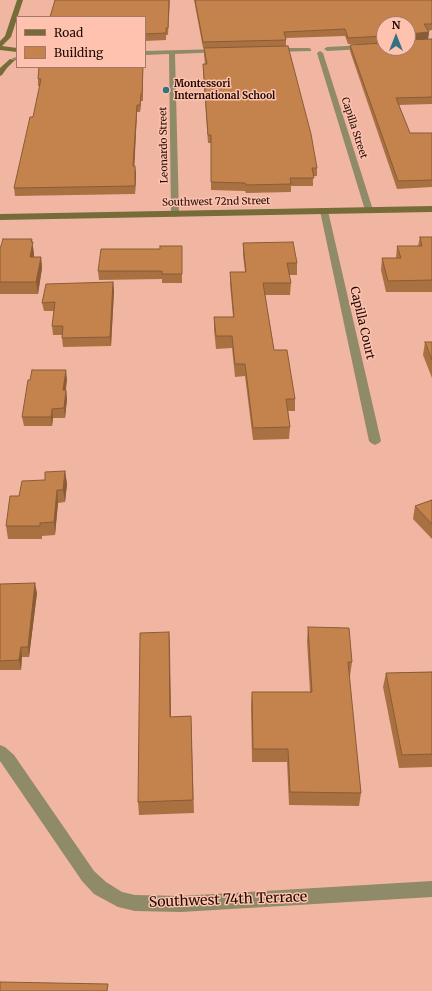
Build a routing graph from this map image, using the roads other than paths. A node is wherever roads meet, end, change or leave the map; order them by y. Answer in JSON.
{"nodes":[{"id":1,"x":20,"y":0,"type":"edge"},
{"id":2,"x":8,"y":37,"type":"junction"},
{"id":3,"x":0,"y":45,"type":"edge"},
{"id":4,"x":376,"y":46,"type":"edge"},
{"id":5,"x":0,"y":48,"type":"edge"},
{"id":6,"x":327,"y":49,"type":"junction"},
{"id":7,"x":16,"y":50,"type":"edge"},
{"id":8,"x":263,"y":50,"type":"edge"},
{"id":9,"x":309,"y":50,"type":"junction"},
{"id":10,"x":225,"y":51,"type":"edge"},
{"id":11,"x":172,"y":52,"type":"junction"},
{"id":12,"x":146,"y":53,"type":"edge"},
{"id":13,"x":320,"y":53,"type":"junction"},
{"id":14,"x":15,"y":59,"type":"edge"},
{"id":15,"x":0,"y":61,"type":"edge"},
{"id":16,"x":0,"y":74,"type":"edge"},
{"id":17,"x":432,"y":208,"type":"edge"},
{"id":18,"x":369,"y":210,"type":"junction"},
{"id":19,"x":324,"y":211,"type":"junction"},
{"id":20,"x":175,"y":214,"type":"junction"},
{"id":21,"x":0,"y":217,"type":"edge"},
{"id":22,"x":375,"y":441,"type":"dead end"},
{"id":23,"x":0,"y":752,"type":"edge"},
{"id":24,"x":432,"y":889,"type":"edge"}],
"edges":[{"from":1,"to":2,"type":"main road"},
{"from":2,"to":3,"type":"main road"},
{"from":2,"to":7,"type":"main road"},
{"from":4,"to":6,"type":"street"},
{"from":5,"to":7,"type":"main road"},
{"from":6,"to":9,"type":"street"},
{"from":6,"to":13,"type":"street"},
{"from":8,"to":9,"type":"street"},
{"from":9,"to":13,"type":"street"},
{"from":10,"to":11,"type":"street"},
{"from":11,"to":12,"type":"street"},
{"from":11,"to":20,"type":"street","name":"Leonardo Street"},
{"from":13,"to":18,"type":"street","name":"Capilla Street"},
{"from":14,"to":15,"type":"main road"},
{"from":14,"to":16,"type":"main road"},
{"from":17,"to":18,"type":"main road","name":"Southwest 72nd Street"},
{"from":18,"to":19,"type":"main road","name":"Southwest 72nd Street"},
{"from":19,"to":20,"type":"main road","name":"Southwest 72nd Street"},
{"from":19,"to":22,"type":"street","name":"Capilla Court"},
{"from":20,"to":21,"type":"main road","name":"Southwest 72nd Street"},
{"from":23,"to":24,"type":"street","name":"Southwest 74th Terrace"}]}
